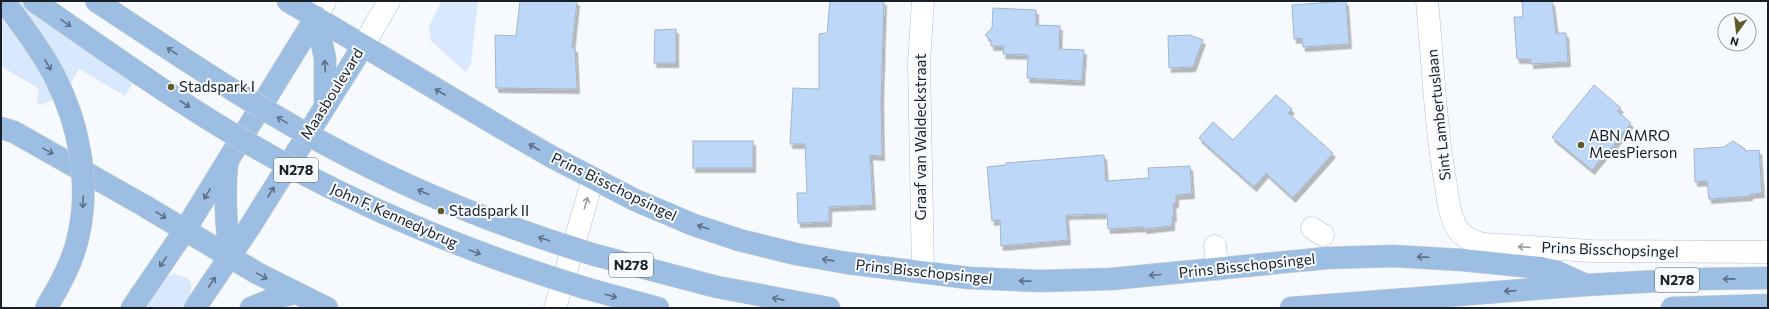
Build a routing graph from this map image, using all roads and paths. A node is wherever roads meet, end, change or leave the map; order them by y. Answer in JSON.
{"nodes":[{"id":1,"x":3,"y":1,"type":"edge"},
{"id":2,"x":34,"y":1,"type":"edge"},
{"id":3,"x":96,"y":1,"type":"edge"},
{"id":4,"x":288,"y":1,"type":"edge"},
{"id":5,"x":389,"y":1,"type":"edge"},
{"id":6,"x":923,"y":1,"type":"edge"},
{"id":7,"x":1427,"y":1,"type":"edge"},
{"id":8,"x":321,"y":9,"type":"edge"},
{"id":9,"x":363,"y":46,"type":"junction"},
{"id":10,"x":325,"y":104,"type":"junction"},
{"id":11,"x":1,"y":128,"type":"edge"},
{"id":12,"x":227,"y":161,"type":"junction"},
{"id":13,"x":593,"y":179,"type":"junction"},
{"id":14,"x":1457,"y":228,"type":"joint"},
{"id":15,"x":185,"y":230,"type":"junction"},
{"id":16,"x":1215,"y":246,"type":"dead end"},
{"id":17,"x":1768,"y":252,"type":"edge"},
{"id":18,"x":230,"y":256,"type":"junction"},
{"id":19,"x":1217,"y":269,"type":"junction"},
{"id":20,"x":923,"y":272,"type":"junction"},
{"id":21,"x":1768,"y":278,"type":"edge"},
{"id":22,"x":1586,"y":285,"type":"junction"},
{"id":23,"x":295,"y":293,"type":"junction"},
{"id":24,"x":1768,"y":305,"type":"edge"},
{"id":25,"x":46,"y":308,"type":"edge"},
{"id":26,"x":132,"y":308,"type":"edge"},
{"id":27,"x":196,"y":308,"type":"edge"},
{"id":28,"x":251,"y":308,"type":"edge"},
{"id":29,"x":327,"y":308,"type":"edge"},
{"id":30,"x":555,"y":308,"type":"edge"},
{"id":31,"x":658,"y":308,"type":"edge"},
{"id":32,"x":828,"y":308,"type":"edge"},
{"id":33,"x":1291,"y":308,"type":"edge"},
{"id":34,"x":1672,"y":308,"type":"edge"}],
"edges":[{"from":1,"to":25,"type":"main road","one_way":true,"bridge":true},
{"from":2,"to":31,"type":"main road","name":"John F. Kennedybrug","number":"N278","one_way":true,"bridge":true},
{"from":32,"to":3,"type":"main road","number":"N278","one_way":true,"bridge":true},
{"from":4,"to":8,"type":"main road","name":"Prins Bisschopsingel"},
{"from":5,"to":9,"type":"street","name":"Maasboulevard"},
{"from":6,"to":20,"type":"street","name":"Graaf van Waldeckstraat"},
{"from":7,"to":14,"type":"street","name":"Sint Lambertuslaan"},
{"from":8,"to":9,"type":"main road","name":"Prins Bisschopsingel"},
{"from":10,"to":8,"type":"main road","one_way":true},
{"from":8,"to":12,"type":"main road"},
{"from":9,"to":10,"type":"main road","name":"Maasboulevard"},
{"from":13,"to":9,"type":"main road","name":"Prins Bisschopsingel","one_way":true},
{"from":18,"to":10,"type":"main road","name":"Maasboulevard","one_way":true},
{"from":11,"to":15,"type":"main road","one_way":true},
{"from":12,"to":15,"type":"main road","one_way":true},
{"from":12,"to":18,"type":"main road"},
{"from":20,"to":13,"type":"main road","name":"Prins Bisschopsingel","one_way":true},
{"from":30,"to":13,"type":"street","one_way":true},
{"from":17,"to":14,"type":"street","name":"Prins Bisschopsingel","one_way":true},
{"from":15,"to":18,"type":"main road"},
{"from":15,"to":26,"type":"main road","one_way":true},
{"from":16,"to":19,"type":"street"},
{"from":18,"to":23,"type":"main road","one_way":true},
{"from":27,"to":18,"type":"main road","name":"Maasboulevard","one_way":true},
{"from":19,"to":20,"type":"main road","name":"Prins Bisschopsingel","one_way":true},
{"from":22,"to":19,"type":"main road","name":"Prins Bisschopsingel","one_way":true},
{"from":21,"to":22,"type":"main road","name":"Prins Bisschopsingel","number":"N278","one_way":true},
{"from":22,"to":33,"type":"main road","name":"Prins Bisschopsingel","number":"N278","one_way":true},
{"from":23,"to":28,"type":"main road"},
{"from":23,"to":29,"type":"main road"},
{"from":24,"to":34,"type":"main road","number":"N278"}]}
